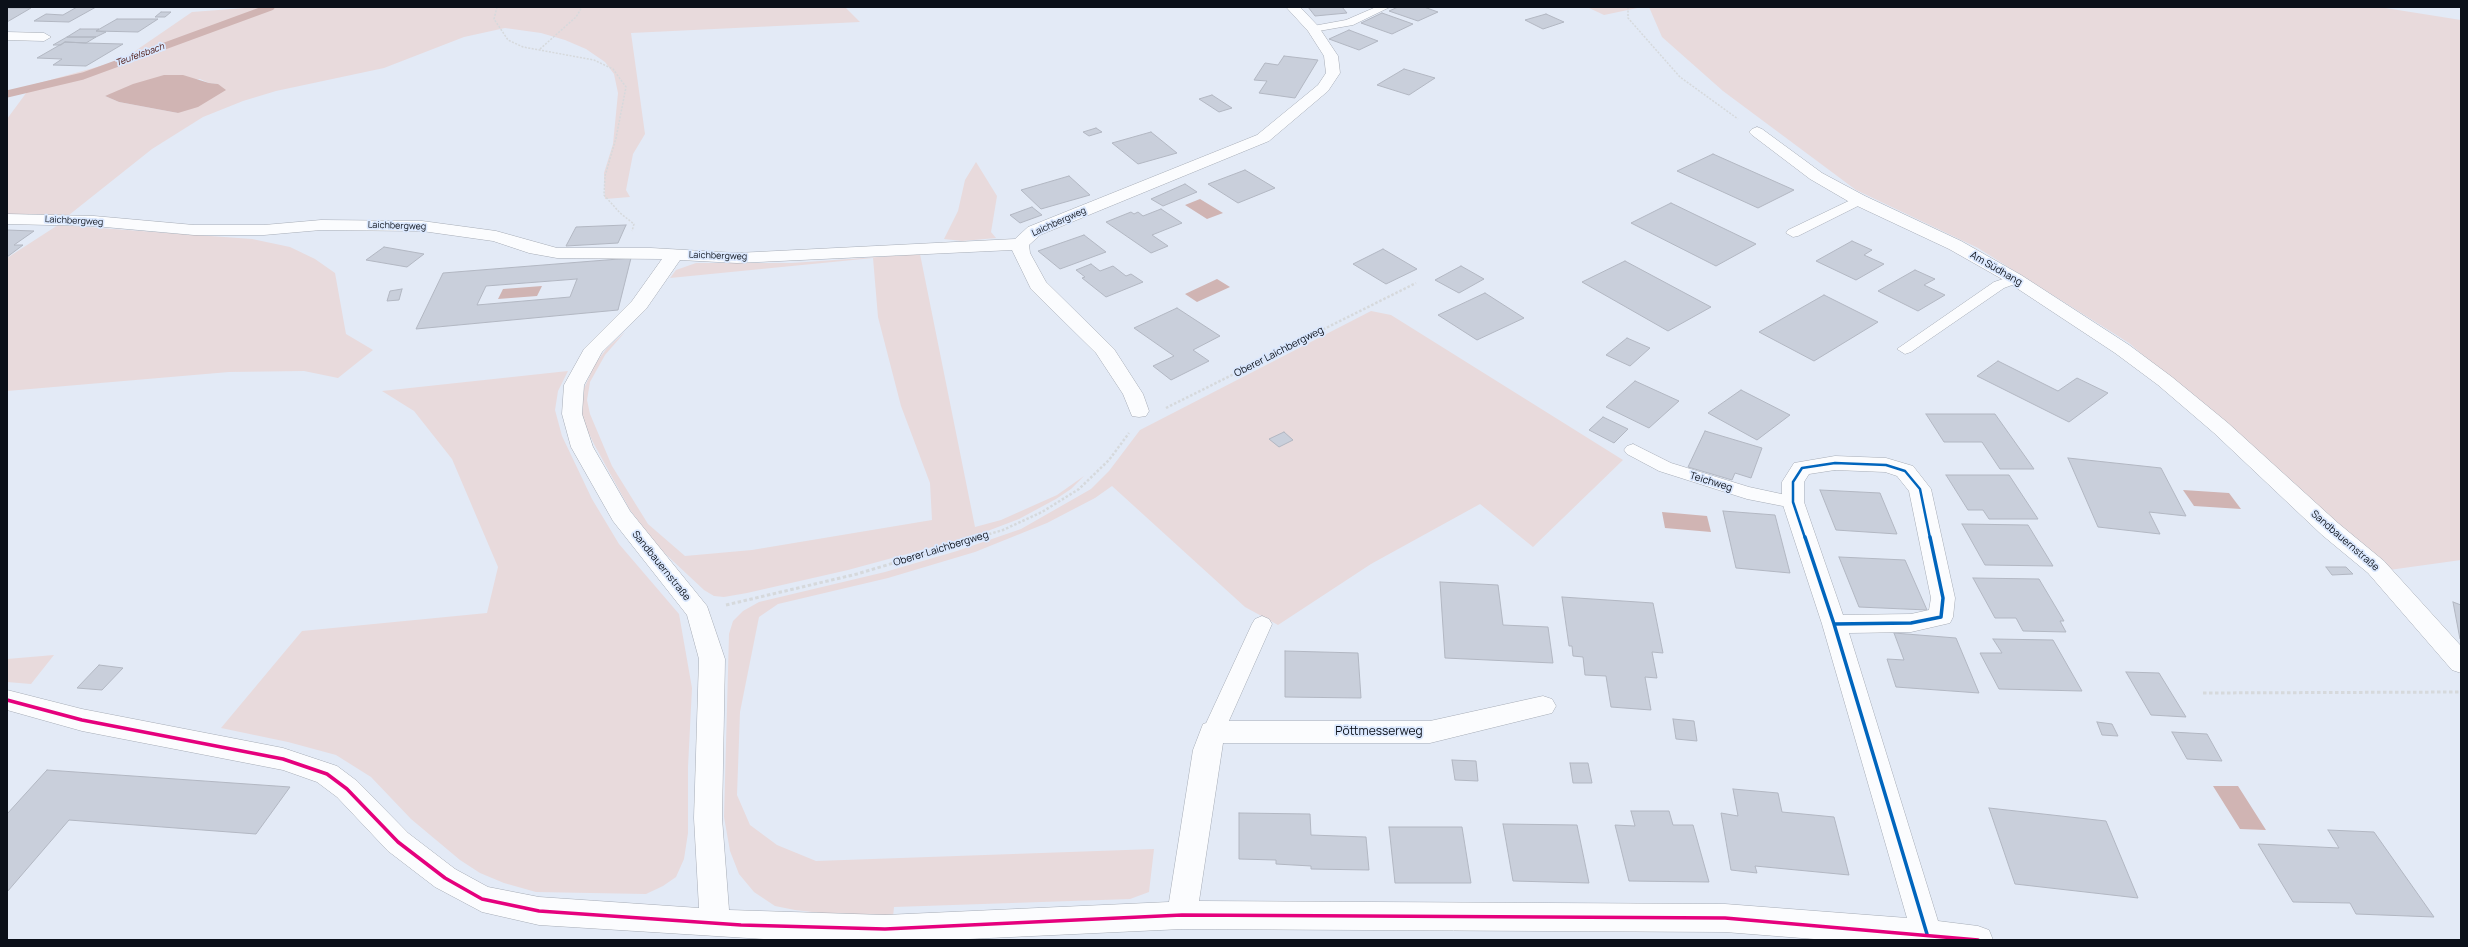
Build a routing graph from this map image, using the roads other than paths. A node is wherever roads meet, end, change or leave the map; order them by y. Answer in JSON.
{"nodes":[{"id":1,"x":1293,"y":7,"type":"edge"},
{"id":2,"x":1385,"y":7,"type":"edge"},
{"id":3,"x":1313,"y":29,"type":"junction"},
{"id":4,"x":7,"y":36,"type":"edge"},
{"id":5,"x":44,"y":37,"type":"dead end"},
{"id":6,"x":1757,"y":132,"type":"road end"},
{"id":7,"x":1859,"y":200,"type":"junction"},
{"id":8,"x":7,"y":219,"type":"edge"},
{"id":9,"x":1793,"y":233,"type":"dead end"},
{"id":10,"x":1020,"y":244,"type":"junction"},
{"id":11,"x":673,"y":255,"type":"junction"},
{"id":12,"x":2015,"y":279,"type":"junction"},
{"id":13,"x":1905,"y":349,"type":"dead end"},
{"id":14,"x":1139,"y":411,"type":"road end"},
{"id":15,"x":2221,"y":428,"type":"joint"},
{"id":16,"x":1633,"y":450,"type":"dead end"},
{"id":17,"x":1793,"y":502,"type":"junction"},
{"id":18,"x":1262,"y":624,"type":"dead end"},
{"id":19,"x":1834,"y":624,"type":"junction"},
{"id":20,"x":2461,"y":663,"type":"edge"},
{"id":21,"x":7,"y":700,"type":"edge"},
{"id":22,"x":1543,"y":706,"type":"dead end"},
{"id":23,"x":1213,"y":732,"type":"junction"},
{"id":24,"x":1182,"y":915,"type":"junction"},
{"id":25,"x":715,"y":922,"type":"junction"},
{"id":26,"x":1927,"y":934,"type":"junction"},
{"id":27,"x":885,"y":935,"type":"edge"},
{"id":28,"x":1978,"y":940,"type":"edge"}],
"edges":[{"from":1,"to":3,"type":"street","name":"Laichbergweg"},
{"from":2,"to":3,"type":"lane"},
{"from":3,"to":10,"type":"street","name":"Laichbergweg"},
{"from":4,"to":5,"type":"street"},
{"from":6,"to":7,"type":"street","name":"Am Südhang"},
{"from":7,"to":9,"type":"lane"},
{"from":7,"to":12,"type":"street","name":"Am Südhang"},
{"from":8,"to":11,"type":"street","name":"Laichbergweg"},
{"from":10,"to":11,"type":"street","name":"Laichbergweg"},
{"from":10,"to":14,"type":"street"},
{"from":11,"to":25,"type":"street","name":"Sandbauernstraße"},
{"from":12,"to":13,"type":"lane"},
{"from":12,"to":15,"type":"street","name":"Am Südhang"},
{"from":15,"to":20,"type":"street","name":"Sandbauernstraße"},
{"from":16,"to":17,"type":"lane","name":"Teichweg"},
{"from":17,"to":19,"type":"street"},
{"from":17,"to":19,"type":"street"},
{"from":18,"to":23,"type":"lane"},
{"from":19,"to":26,"type":"street"},
{"from":21,"to":25,"type":"street"},
{"from":22,"to":23,"type":"street","name":"Pöttmesserweg"},
{"from":23,"to":24,"type":"street"},
{"from":24,"to":26,"type":"street"},
{"from":24,"to":27,"type":"street"},
{"from":25,"to":27,"type":"street"},
{"from":26,"to":28,"type":"street"}]}
